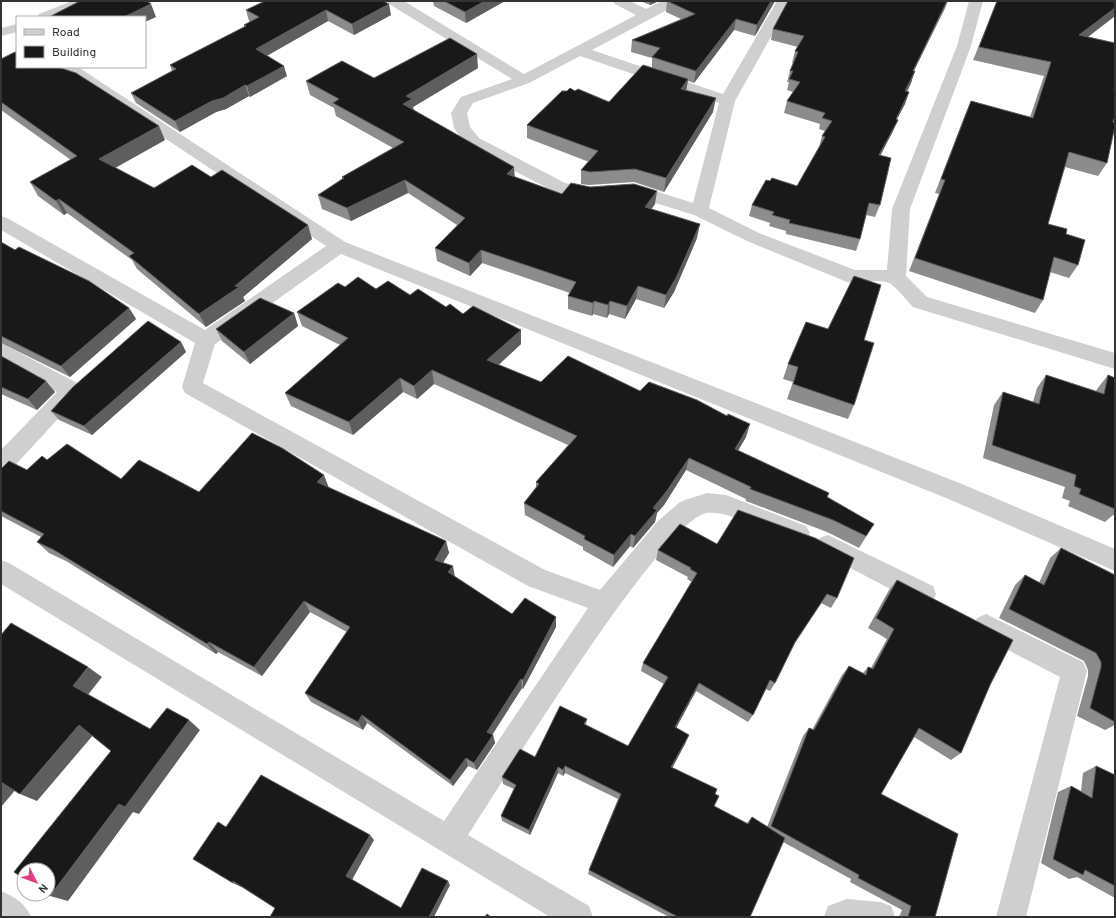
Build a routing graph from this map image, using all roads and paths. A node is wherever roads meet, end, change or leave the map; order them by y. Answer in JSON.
{"nodes":[{"id":1,"x":84,"y":1,"type":"edge"},
{"id":2,"x":421,"y":1,"type":"edge"},
{"id":3,"x":620,"y":1,"type":"edge"},
{"id":4,"x":674,"y":1,"type":"edge"},
{"id":5,"x":784,"y":1,"type":"edge"},
{"id":6,"x":976,"y":1,"type":"edge"},
{"id":7,"x":399,"y":4,"type":"edge"},
{"id":8,"x":646,"y":15,"type":"junction"},
{"id":9,"x":46,"y":16,"type":"edge"},
{"id":10,"x":580,"y":50,"type":"junction"},
{"id":11,"x":70,"y":68,"type":"edge"},
{"id":12,"x":524,"y":80,"type":"junction"},
{"id":13,"x":727,"y":101,"type":"junction"},
{"id":14,"x":700,"y":210,"type":"junction"},
{"id":15,"x":1,"y":222,"type":"edge"},
{"id":16,"x":339,"y":246,"type":"junction"},
{"id":17,"x":896,"y":278,"type":"junction"},
{"id":18,"x":158,"y":313,"type":"junction"},
{"id":19,"x":141,"y":328,"type":"edge"},
{"id":20,"x":206,"y":340,"type":"junction"},
{"id":21,"x":1,"y":351,"type":"edge"},
{"id":22,"x":1115,"y":361,"type":"edge"},
{"id":23,"x":26,"y":437,"type":"junction"},
{"id":24,"x":1,"y":451,"type":"edge"},
{"id":25,"x":1,"y":465,"type":"edge"},
{"id":26,"x":1115,"y":560,"type":"edge"},
{"id":27,"x":1,"y":571,"type":"edge"},
{"id":28,"x":605,"y":603,"type":"junction"},
{"id":29,"x":449,"y":839,"type":"junction"},
{"id":30,"x":1,"y":906,"type":"edge"},
{"id":31,"x":16,"y":917,"type":"edge"},
{"id":32,"x":578,"y":917,"type":"edge"},
{"id":33,"x":839,"y":917,"type":"edge"},
{"id":34,"x":880,"y":917,"type":"edge"},
{"id":35,"x":1011,"y":917,"type":"edge"}],
"edges":[{"from":1,"to":9,"type":"street"},
{"from":2,"to":7,"type":"street"},
{"from":3,"to":8,"type":"street"},
{"from":4,"to":8,"type":"street"},
{"from":5,"to":13,"type":"street"},
{"from":6,"to":17,"type":"street"},
{"from":7,"to":12,"type":"street"},
{"from":8,"to":10,"type":"street"},
{"from":10,"to":12,"type":"street"},
{"from":10,"to":13,"type":"street"},
{"from":11,"to":16,"type":"street"},
{"from":12,"to":14,"type":"street"},
{"from":13,"to":14,"type":"street"},
{"from":14,"to":17,"type":"street"},
{"from":15,"to":18,"type":"street"},
{"from":16,"to":20,"type":"street"},
{"from":16,"to":26,"type":"street"},
{"from":17,"to":22,"type":"street"},
{"from":18,"to":19,"type":"street"},
{"from":18,"to":20,"type":"street"},
{"from":20,"to":28,"type":"street"},
{"from":21,"to":23,"type":"street"},
{"from":23,"to":24,"type":"street"},
{"from":23,"to":25,"type":"street"},
{"from":27,"to":29,"type":"street"},
{"from":28,"to":29,"type":"street"},
{"from":28,"to":35,"type":"street"},
{"from":29,"to":32,"type":"street"},
{"from":30,"to":31,"type":"street"},
{"from":33,"to":34,"type":"street"}]}
